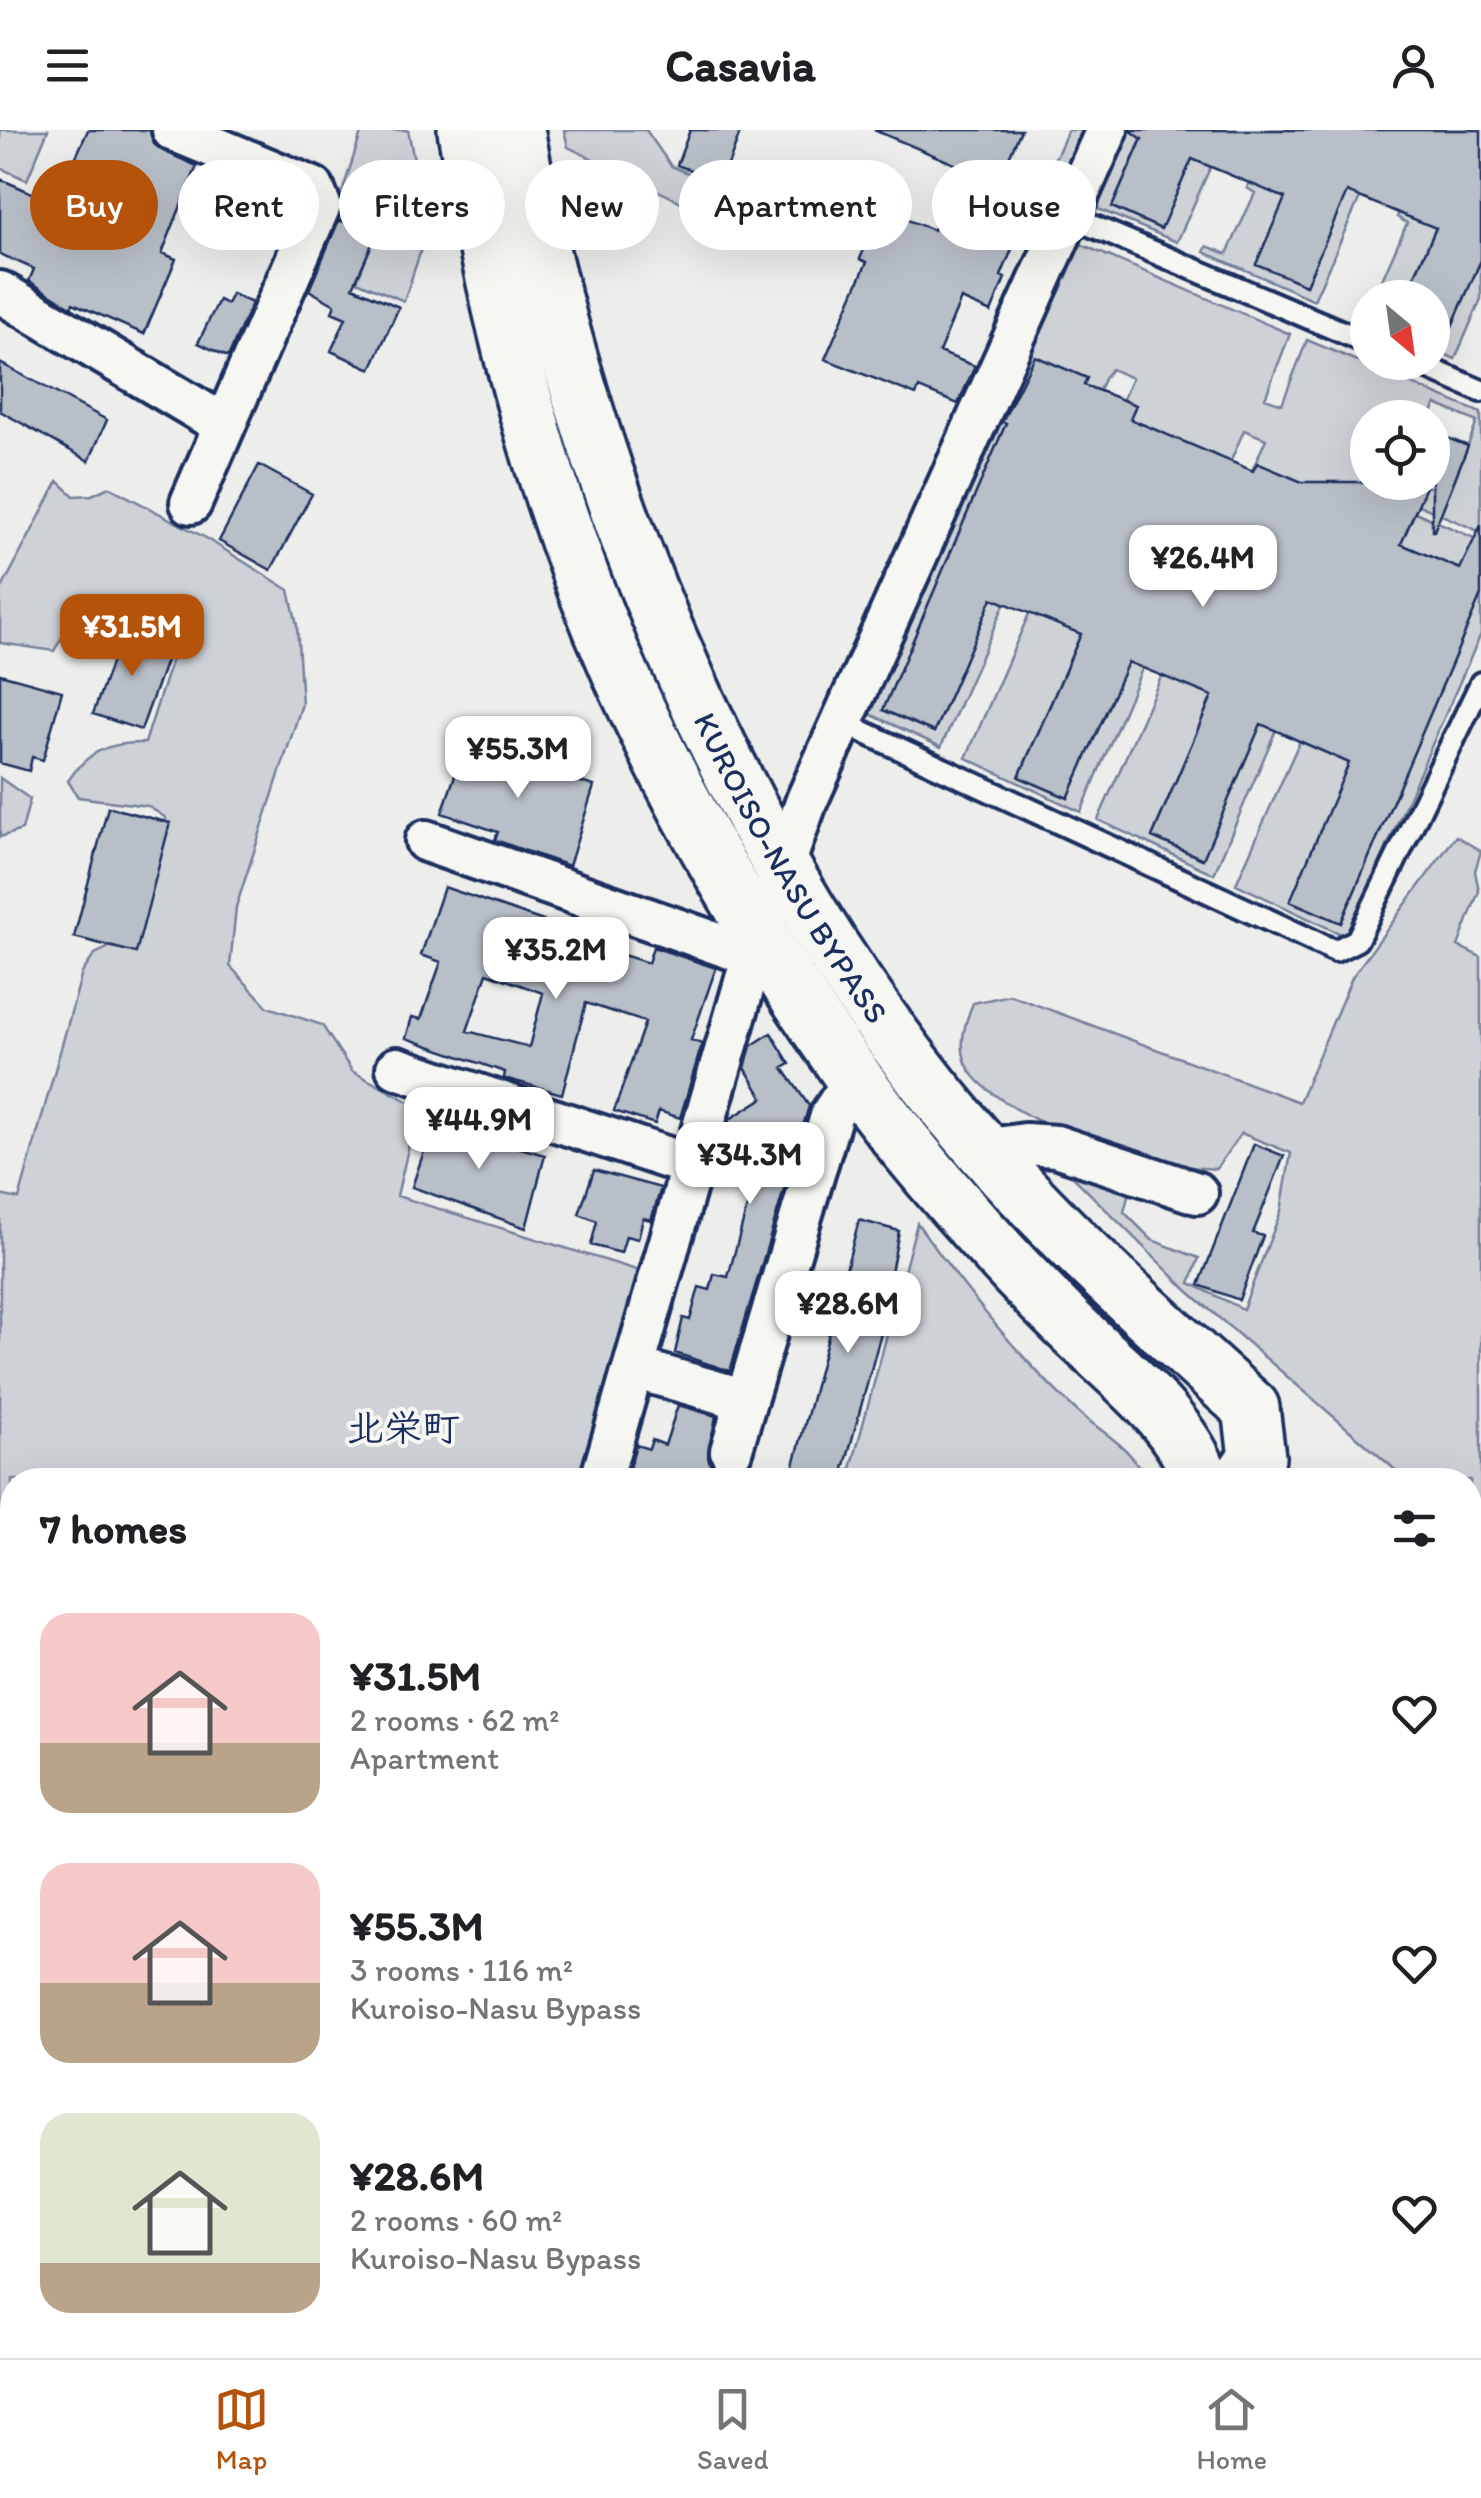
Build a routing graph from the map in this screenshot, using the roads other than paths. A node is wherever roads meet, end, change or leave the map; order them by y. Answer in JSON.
{"nodes":[{"id":1,"x":173,"y":130,"type":"edge"},
{"id":2,"x":466,"y":130,"type":"edge"},
{"id":3,"x":516,"y":130,"type":"edge"},
{"id":4,"x":1107,"y":130,"type":"edge"},
{"id":5,"x":1095,"y":160,"type":"edge"},
{"id":6,"x":1096,"y":228,"type":"edge"},
{"id":7,"x":1056,"y":250,"type":"edge"},
{"id":8,"x":0,"y":292,"type":"edge"},
{"id":9,"x":1350,"y":335,"type":"edge"},
{"id":10,"x":1450,"y":378,"type":"edge"},
{"id":11,"x":1481,"y":391,"type":"edge"},
{"id":12,"x":224,"y":425,"type":"junction"},
{"id":13,"x":191,"y":502,"type":"dead end"},
{"id":14,"x":1481,"y":683,"type":"edge"},
{"id":15,"x":842,"y":722,"type":"junction"},
{"id":16,"x":426,"y":841,"type":"dead end"},
{"id":17,"x":783,"y":866,"type":"junction"},
{"id":18,"x":756,"y":945,"type":"junction"},
{"id":19,"x":397,"y":1068,"type":"dead end"},
{"id":20,"x":856,"y":1078,"type":"junction"},
{"id":21,"x":984,"y":1150,"type":"junction"},
{"id":22,"x":692,"y":1166,"type":"junction"},
{"id":23,"x":1196,"y":1193,"type":"dead end"},
{"id":24,"x":634,"y":1368,"type":"junction"},
{"id":25,"x":746,"y":1400,"type":"junction"},
{"id":26,"x":730,"y":1451,"type":"dead end"},
{"id":27,"x":605,"y":1468,"type":"edge"},
{"id":28,"x":1197,"y":1468,"type":"edge"},
{"id":29,"x":1249,"y":1468,"type":"edge"}],
"edges":[{"from":1,"to":12,"type":"street"},
{"from":2,"to":18,"type":"main road","name":"KUROISO-NASU BYPASS"},
{"from":3,"to":17,"type":"main road","name":"KUROISO-NASU BYPASS"},
{"from":4,"to":5,"type":"street"},
{"from":6,"to":9,"type":"lane"},
{"from":7,"to":15,"type":"street"},
{"from":8,"to":12,"type":"street"},
{"from":10,"to":11,"type":"lane"},
{"from":12,"to":13,"type":"street"},
{"from":14,"to":15,"type":"lane"},
{"from":15,"to":17,"type":"street"},
{"from":16,"to":18,"type":"street"},
{"from":17,"to":18,"type":"street"},
{"from":17,"to":21,"type":"main road","name":"KUROISO-NASU BYPASS"},
{"from":18,"to":20,"type":"main road","name":"KUROISO-NASU BYPASS"},
{"from":18,"to":22,"type":"street"},
{"from":19,"to":22,"type":"street"},
{"from":20,"to":25,"type":"street"},
{"from":20,"to":28,"type":"main road","name":"KUROISO-NASU BYPASS"},
{"from":21,"to":23,"type":"street"},
{"from":21,"to":29,"type":"main road","name":"KUROISO-NASU BYPASS"},
{"from":22,"to":24,"type":"street"},
{"from":24,"to":25,"type":"street"},
{"from":24,"to":27,"type":"street"},
{"from":25,"to":26,"type":"street"}]}
